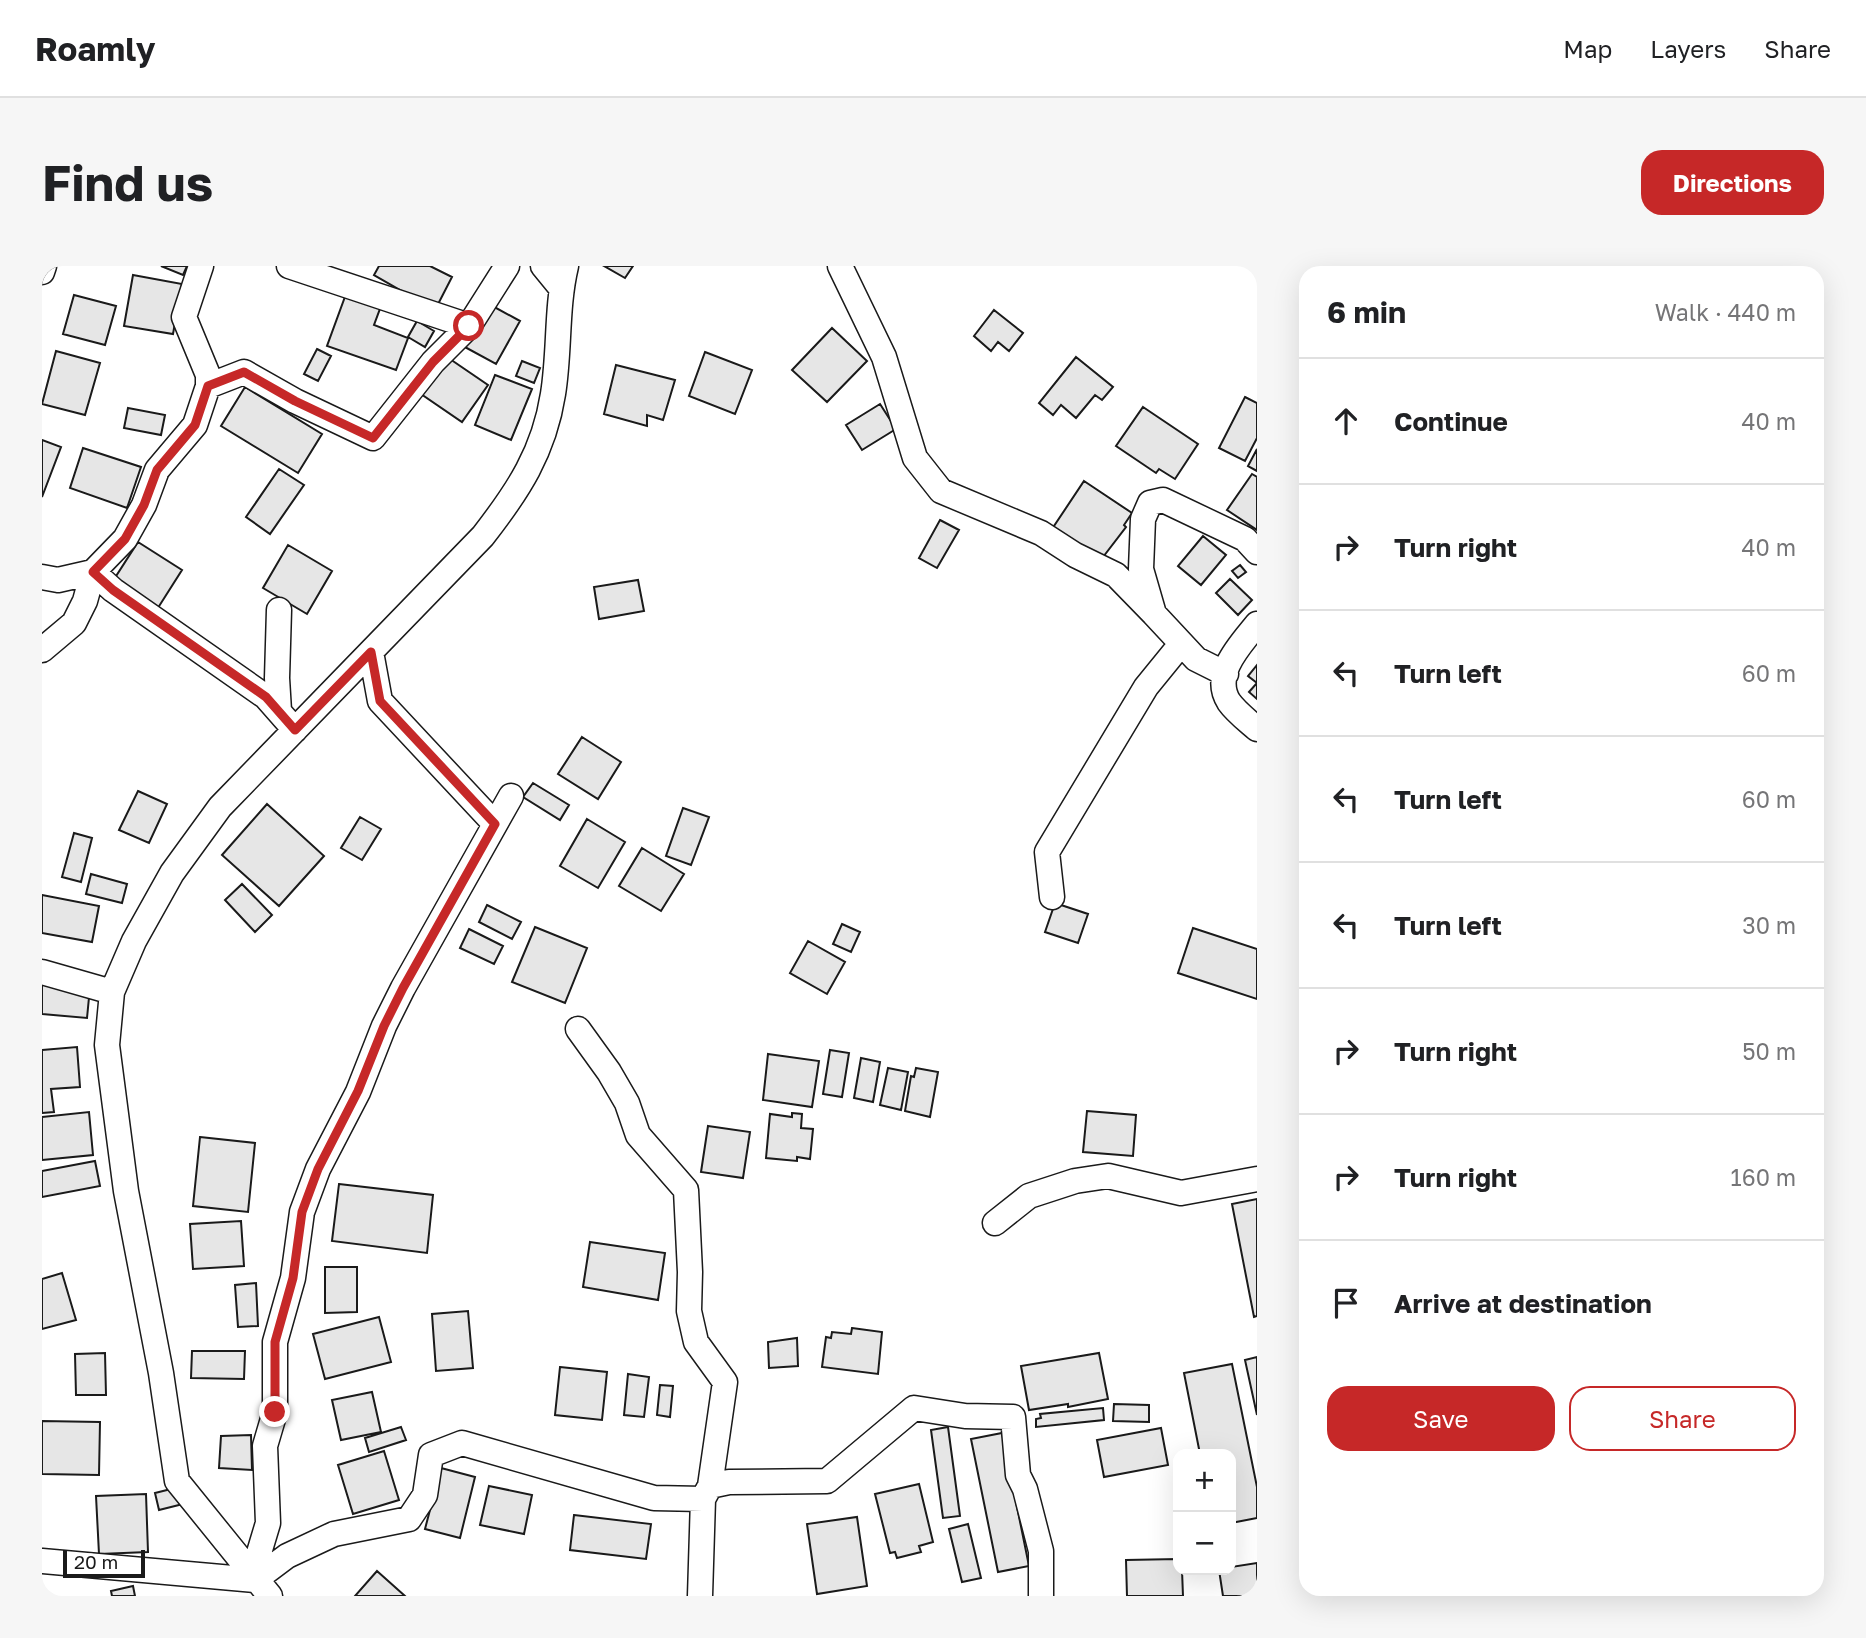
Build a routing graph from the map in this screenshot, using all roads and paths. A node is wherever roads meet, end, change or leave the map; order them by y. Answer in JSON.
{"nodes":[{"id":1,"x":44,"y":266,"type":"edge"},
{"id":2,"x":201,"y":266,"type":"edge"},
{"id":3,"x":289,"y":266,"type":"edge"},
{"id":4,"x":507,"y":266,"type":"edge"},
{"id":5,"x":543,"y":266,"type":"edge"},
{"id":6,"x":840,"y":266,"type":"edge"},
{"id":7,"x":42,"y":272,"type":"edge"},
{"id":8,"x":564,"y":277,"type":"edge"},
{"id":9,"x":469,"y":326,"type":"junction"},
{"id":10,"x":208,"y":386,"type":"junction"},
{"id":11,"x":1257,"y":552,"type":"edge"},
{"id":12,"x":93,"y":572,"type":"junction"},
{"id":13,"x":42,"y":577,"type":"edge"},
{"id":14,"x":279,"y":610,"type":"dead end"},
{"id":15,"x":1154,"y":614,"type":"junction"},
{"id":16,"x":1257,"y":624,"type":"edge"},
{"id":17,"x":1181,"y":644,"type":"junction"},
{"id":18,"x":42,"y":650,"type":"edge"},
{"id":19,"x":371,"y":652,"type":"junction"},
{"id":20,"x":1226,"y":674,"type":"junction"},
{"id":21,"x":287,"y":721,"type":"junction"},
{"id":22,"x":1257,"y":729,"type":"edge"},
{"id":23,"x":511,"y":796,"type":"dead end"},
{"id":24,"x":495,"y":824,"type":"junction"},
{"id":25,"x":1052,"y":897,"type":"dead end"},
{"id":26,"x":42,"y":972,"type":"edge"},
{"id":27,"x":112,"y":992,"type":"junction"},
{"id":28,"x":578,"y":1029,"type":"dead end"},
{"id":29,"x":1257,"y":1179,"type":"edge"},
{"id":30,"x":995,"y":1223,"type":"dead end"},
{"id":31,"x":707,"y":1492,"type":"junction"},
{"id":32,"x":42,"y":1561,"type":"edge"},
{"id":33,"x":262,"y":1588,"type":"edge"},
{"id":34,"x":700,"y":1596,"type":"edge"},
{"id":35,"x":1041,"y":1596,"type":"edge"}],
"edges":[{"from":1,"to":7,"type":"street"},
{"from":2,"to":10,"type":"street"},
{"from":3,"to":9,"type":"street"},
{"from":4,"to":9,"type":"street"},
{"from":5,"to":8,"type":"street"},
{"from":6,"to":15,"type":"street"},
{"from":8,"to":19,"type":"street"},
{"from":9,"to":10,"type":"street"},
{"from":10,"to":12,"type":"street"},
{"from":11,"to":15,"type":"street"},
{"from":12,"to":13,"type":"street"},
{"from":12,"to":18,"type":"street"},
{"from":12,"to":21,"type":"street"},
{"from":14,"to":21,"type":"street"},
{"from":15,"to":17,"type":"street"},
{"from":16,"to":20,"type":"street"},
{"from":17,"to":20,"type":"street"},
{"from":17,"to":25,"type":"street"},
{"from":19,"to":21,"type":"street"},
{"from":19,"to":24,"type":"street"},
{"from":20,"to":22,"type":"street"},
{"from":21,"to":27,"type":"street"},
{"from":23,"to":24,"type":"street"},
{"from":24,"to":33,"type":"street"},
{"from":26,"to":27,"type":"street"},
{"from":27,"to":33,"type":"street"},
{"from":28,"to":31,"type":"street"},
{"from":29,"to":30,"type":"street"},
{"from":31,"to":33,"type":"street"},
{"from":31,"to":34,"type":"street"},
{"from":31,"to":35,"type":"street"},
{"from":32,"to":33,"type":"street"}]}
